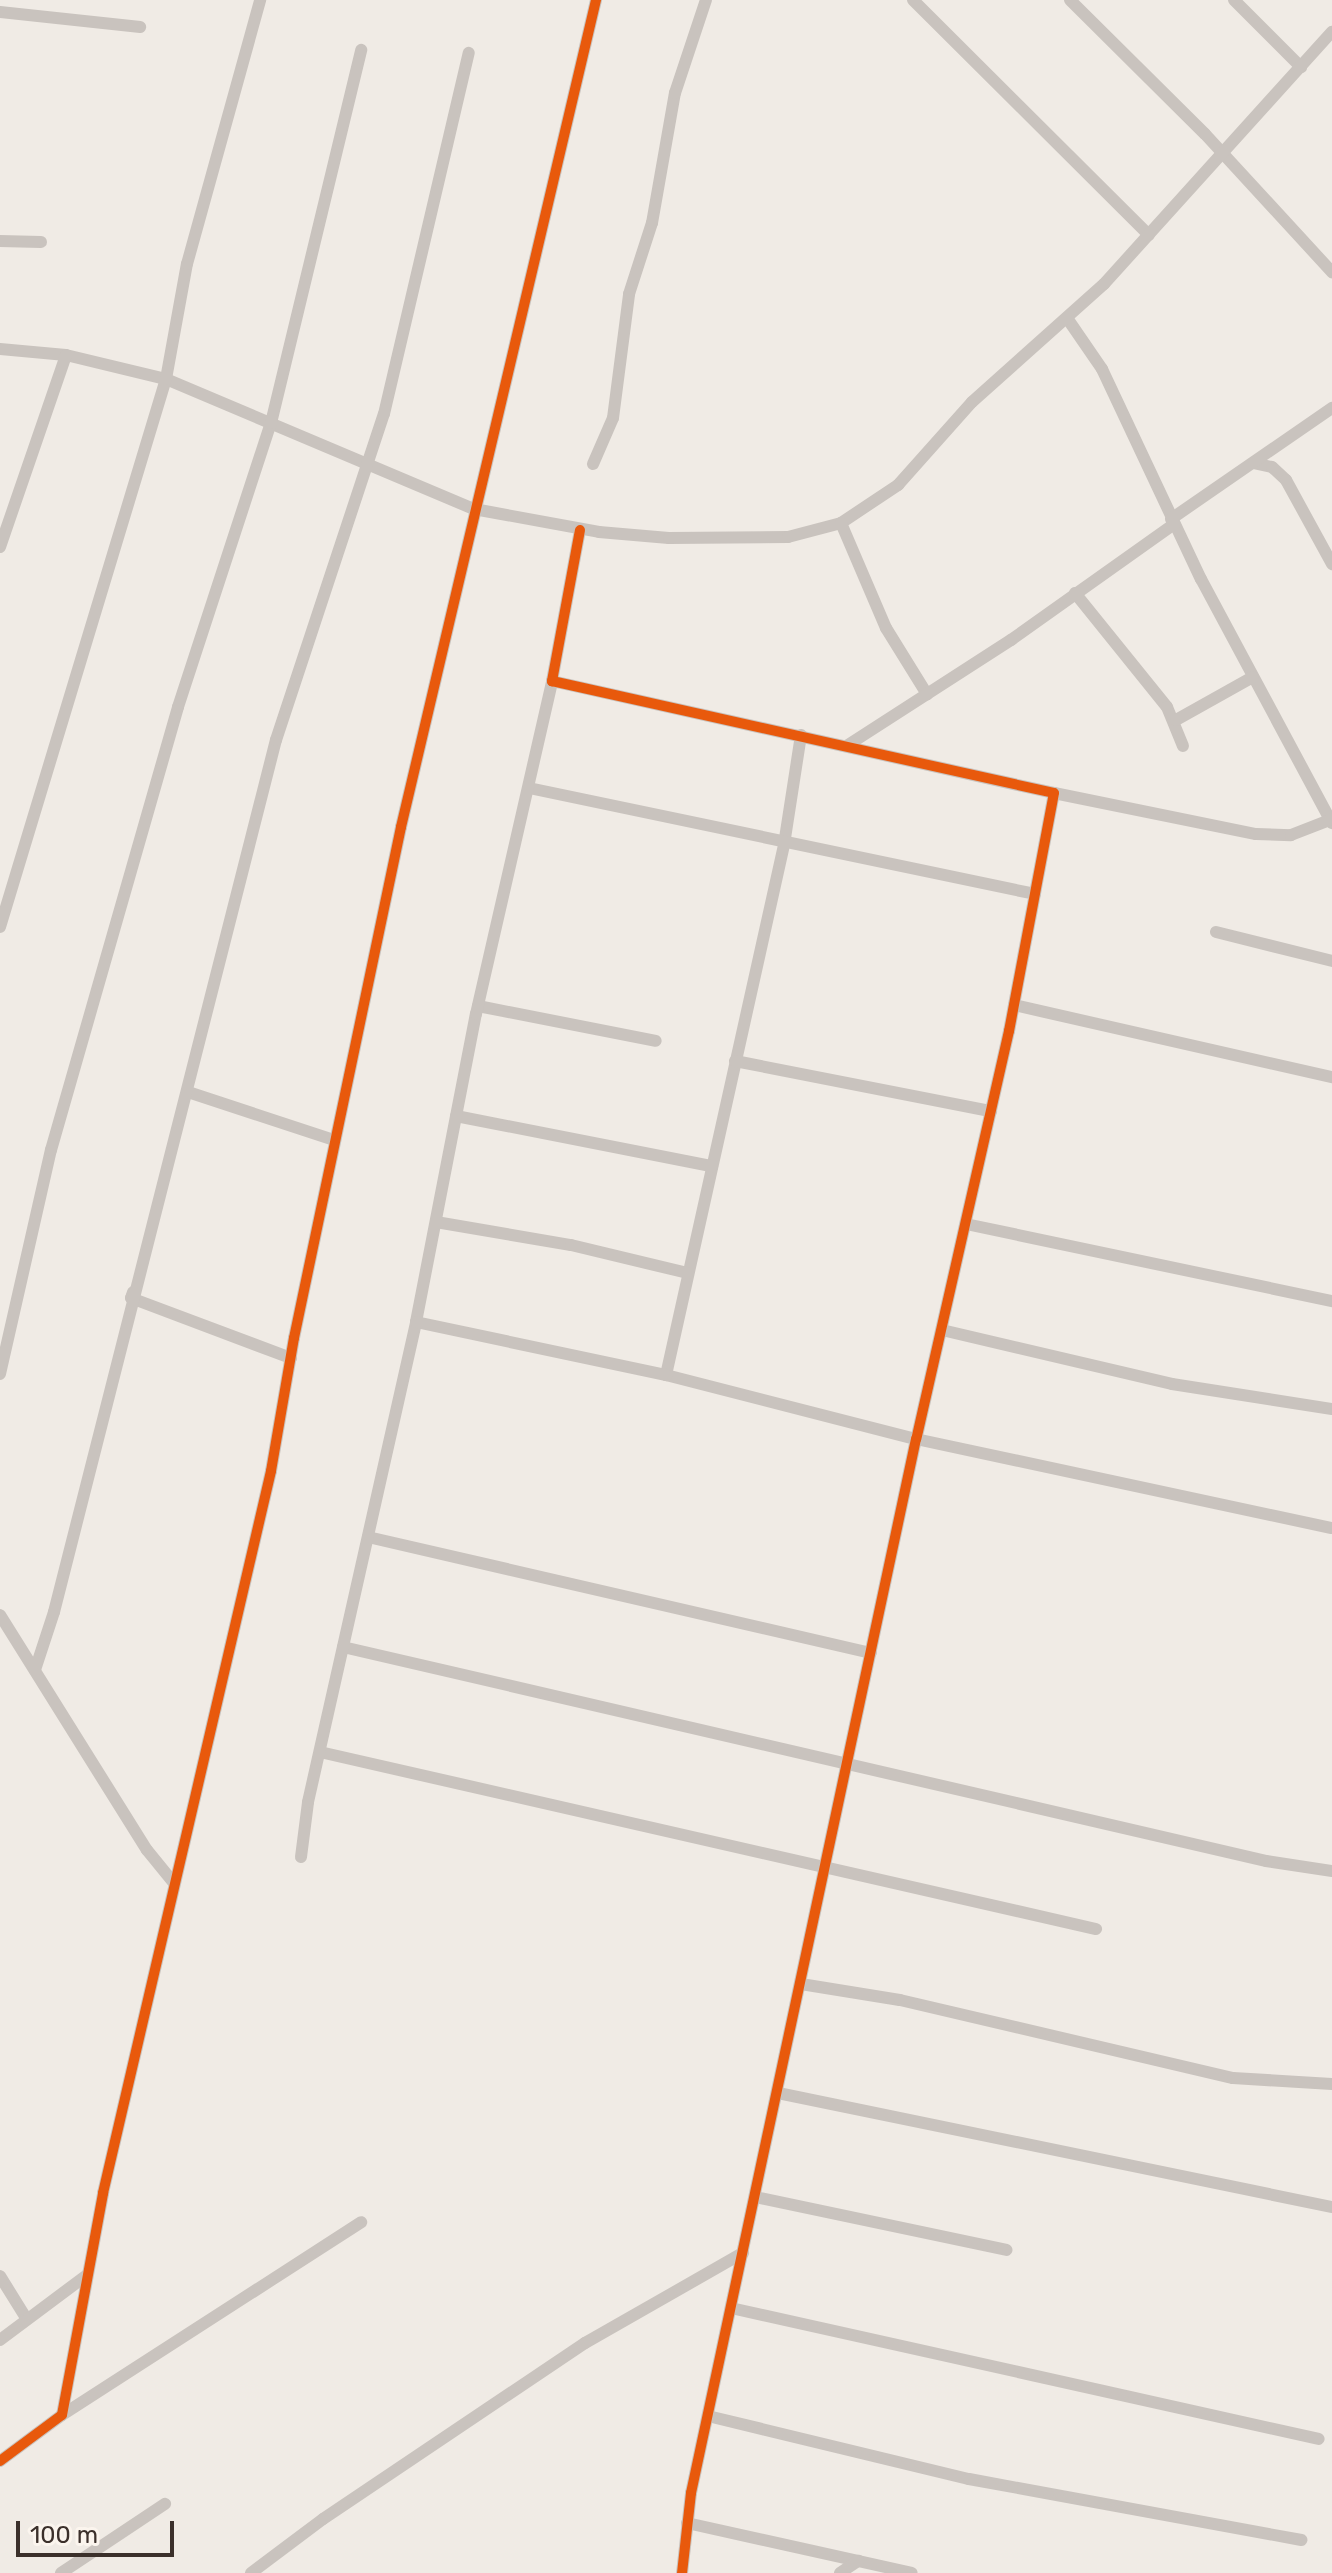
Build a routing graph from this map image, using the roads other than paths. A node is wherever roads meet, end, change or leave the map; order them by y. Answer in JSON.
{"nodes":[{"id":1,"x":260,"y":0,"type":"edge"},
{"id":2,"x":596,"y":0,"type":"edge"},
{"id":3,"x":706,"y":0,"type":"edge"},
{"id":4,"x":913,"y":0,"type":"edge"},
{"id":5,"x":1070,"y":0,"type":"edge"},
{"id":6,"x":1234,"y":0,"type":"edge"},
{"id":7,"x":0,"y":12,"type":"edge"},
{"id":8,"x":140,"y":27,"type":"dead end"},
{"id":9,"x":1332,"y":32,"type":"edge"},
{"id":10,"x":361,"y":50,"type":"dead end"},
{"id":11,"x":469,"y":53,"type":"dead end"},
{"id":12,"x":1301,"y":67,"type":"junction"},
{"id":13,"x":1224,"y":154,"type":"junction"},
{"id":14,"x":1149,"y":235,"type":"junction"},
{"id":15,"x":0,"y":241,"type":"edge"},
{"id":16,"x":41,"y":242,"type":"dead end"},
{"id":17,"x":1332,"y":272,"type":"edge"},
{"id":18,"x":1067,"y":318,"type":"junction"},
{"id":19,"x":0,"y":349,"type":"edge"},
{"id":20,"x":66,"y":355,"type":"junction"},
{"id":21,"x":166,"y":379,"type":"junction"},
{"id":22,"x":1332,"y":408,"type":"edge"},
{"id":23,"x":271,"y":423,"type":"junction"},
{"id":24,"x":1253,"y":463,"type":"junction"},
{"id":25,"x":593,"y":464,"type":"dead end"},
{"id":26,"x":368,"y":467,"type":"junction"},
{"id":27,"x":474,"y":509,"type":"junction"},
{"id":28,"x":1172,"y":522,"type":"junction"},
{"id":29,"x":841,"y":523,"type":"junction"},
{"id":30,"x":580,"y":530,"type":"junction"},
{"id":31,"x":0,"y":547,"type":"edge"},
{"id":32,"x":1332,"y":564,"type":"edge"},
{"id":33,"x":1075,"y":593,"type":"junction"},
{"id":34,"x":1253,"y":677,"type":"junction"},
{"id":35,"x":552,"y":681,"type":"junction"},
{"id":36,"x":927,"y":694,"type":"junction"},
{"id":37,"x":1176,"y":720,"type":"junction"},
{"id":38,"x":801,"y":735,"type":"junction"},
{"id":39,"x":848,"y":745,"type":"junction"},
{"id":40,"x":1183,"y":746,"type":"dead end"},
{"id":41,"x":529,"y":788,"type":"junction"},
{"id":42,"x":1054,"y":793,"type":"junction"},
{"id":43,"x":1331,"y":821,"type":"edge"},
{"id":44,"x":784,"y":845,"type":"junction"},
{"id":45,"x":1035,"y":894,"type":"junction"},
{"id":46,"x":238,"y":895,"type":"dead end"},
{"id":47,"x":0,"y":927,"type":"edge"},
{"id":48,"x":1216,"y":932,"type":"dead end"},
{"id":49,"x":1332,"y":961,"type":"edge"},
{"id":50,"x":1014,"y":1005,"type":"junction"},
{"id":51,"x":478,"y":1006,"type":"junction"},
{"id":52,"x":656,"y":1041,"type":"dead end"},
{"id":53,"x":735,"y":1061,"type":"junction"},
{"id":54,"x":1332,"y":1077,"type":"edge"},
{"id":55,"x":188,"y":1092,"type":"junction"},
{"id":56,"x":991,"y":1111,"type":"junction"},
{"id":57,"x":456,"y":1116,"type":"junction"},
{"id":58,"x":334,"y":1140,"type":"junction"},
{"id":59,"x":712,"y":1166,"type":"junction"},
{"id":60,"x":436,"y":1222,"type":"junction"},
{"id":61,"x":966,"y":1224,"type":"junction"},
{"id":62,"x":688,"y":1273,"type":"junction"},
{"id":63,"x":131,"y":1298,"type":"junction"},
{"id":64,"x":1332,"y":1301,"type":"edge"},
{"id":65,"x":416,"y":1322,"type":"junction"},
{"id":66,"x":942,"y":1330,"type":"junction"},
{"id":67,"x":291,"y":1358,"type":"junction"},
{"id":68,"x":0,"y":1374,"type":"edge"},
{"id":69,"x":666,"y":1375,"type":"junction"},
{"id":70,"x":1332,"y":1409,"type":"edge"},
{"id":71,"x":916,"y":1439,"type":"junction"},
{"id":72,"x":1332,"y":1528,"type":"edge"},
{"id":73,"x":368,"y":1537,"type":"junction"},
{"id":74,"x":0,"y":1615,"type":"edge"},
{"id":75,"x":343,"y":1647,"type":"junction"},
{"id":76,"x":871,"y":1653,"type":"junction"},
{"id":77,"x":35,"y":1670,"type":"junction"},
{"id":78,"x":320,"y":1752,"type":"junction"},
{"id":79,"x":848,"y":1760,"type":"junction"},
{"id":80,"x":301,"y":1857,"type":"dead end"},
{"id":81,"x":825,"y":1871,"type":"junction"},
{"id":82,"x":1332,"y":1871,"type":"edge"},
{"id":83,"x":173,"y":1882,"type":"junction"},
{"id":84,"x":1096,"y":1929,"type":"dead end"},
{"id":85,"x":801,"y":1984,"type":"junction"},
{"id":86,"x":1332,"y":2084,"type":"edge"},
{"id":87,"x":778,"y":2093,"type":"junction"},
{"id":88,"x":755,"y":2197,"type":"junction"},
{"id":89,"x":1332,"y":2207,"type":"edge"},
{"id":90,"x":361,"y":2222,"type":"dead end"},
{"id":91,"x":1006,"y":2250,"type":"dead end"},
{"id":92,"x":743,"y":2253,"type":"junction"},
{"id":93,"x":87,"y":2275,"type":"junction"},
{"id":94,"x":0,"y":2276,"type":"edge"},
{"id":95,"x":731,"y":2308,"type":"junction"},
{"id":96,"x":26,"y":2318,"type":"junction"},
{"id":97,"x":0,"y":2340,"type":"edge"},
{"id":98,"x":62,"y":2415,"type":"junction"},
{"id":99,"x":708,"y":2416,"type":"junction"},
{"id":100,"x":1319,"y":2439,"type":"dead end"},
{"id":101,"x":0,"y":2461,"type":"edge"},
{"id":102,"x":165,"y":2504,"type":"dead end"},
{"id":103,"x":687,"y":2523,"type":"junction"},
{"id":104,"x":1301,"y":2540,"type":"dead end"},
{"id":105,"x":858,"y":2561,"type":"junction"},
{"id":106,"x":61,"y":2573,"type":"edge"},
{"id":107,"x":251,"y":2573,"type":"edge"},
{"id":108,"x":682,"y":2573,"type":"edge"},
{"id":109,"x":840,"y":2573,"type":"edge"},
{"id":110,"x":912,"y":2573,"type":"edge"}],
"edges":[{"from":1,"to":21,"type":"street"},
{"from":2,"to":27,"type":"street"},
{"from":3,"to":25,"type":"street"},
{"from":4,"to":14,"type":"street"},
{"from":5,"to":13,"type":"street"},
{"from":6,"to":12,"type":"street"},
{"from":7,"to":8,"type":"street"},
{"from":9,"to":12,"type":"street"},
{"from":10,"to":23,"type":"street"},
{"from":11,"to":26,"type":"street"},
{"from":12,"to":13,"type":"street"},
{"from":13,"to":14,"type":"street"},
{"from":13,"to":17,"type":"street"},
{"from":14,"to":18,"type":"street"},
{"from":15,"to":16,"type":"street"},
{"from":18,"to":28,"type":"street"},
{"from":18,"to":29,"type":"street"},
{"from":19,"to":20,"type":"street"},
{"from":20,"to":21,"type":"street"},
{"from":20,"to":31,"type":"street"},
{"from":21,"to":23,"type":"street"},
{"from":21,"to":47,"type":"street"},
{"from":22,"to":24,"type":"street"},
{"from":23,"to":26,"type":"street"},
{"from":23,"to":68,"type":"street"},
{"from":24,"to":28,"type":"street"},
{"from":24,"to":32,"type":"street"},
{"from":26,"to":27,"type":"street"},
{"from":26,"to":63,"type":"street"},
{"from":27,"to":30,"type":"street"},
{"from":27,"to":58,"type":"street"},
{"from":28,"to":33,"type":"street"},
{"from":28,"to":34,"type":"street"},
{"from":29,"to":30,"type":"street"},
{"from":29,"to":36,"type":"street"},
{"from":30,"to":35,"type":"street"},
{"from":33,"to":36,"type":"street"},
{"from":33,"to":37,"type":"street"},
{"from":34,"to":37,"type":"street"},
{"from":34,"to":43,"type":"street"},
{"from":35,"to":38,"type":"street"},
{"from":35,"to":41,"type":"street"},
{"from":36,"to":39,"type":"street"},
{"from":37,"to":40,"type":"street"},
{"from":38,"to":39,"type":"street"},
{"from":38,"to":44,"type":"street"},
{"from":39,"to":42,"type":"street"},
{"from":41,"to":44,"type":"street"},
{"from":41,"to":51,"type":"street"},
{"from":42,"to":43,"type":"street"},
{"from":42,"to":45,"type":"street"},
{"from":44,"to":45,"type":"street"},
{"from":44,"to":53,"type":"street"},
{"from":45,"to":50,"type":"street"},
{"from":46,"to":55,"type":"street"},
{"from":48,"to":49,"type":"street"},
{"from":50,"to":54,"type":"street"},
{"from":50,"to":56,"type":"street"},
{"from":51,"to":52,"type":"street"},
{"from":51,"to":57,"type":"street"},
{"from":53,"to":56,"type":"street"},
{"from":53,"to":59,"type":"street"},
{"from":55,"to":58,"type":"street"},
{"from":55,"to":63,"type":"street"},
{"from":56,"to":61,"type":"street"},
{"from":57,"to":59,"type":"street"},
{"from":57,"to":60,"type":"street"},
{"from":58,"to":67,"type":"street"},
{"from":59,"to":62,"type":"street"},
{"from":60,"to":62,"type":"street"},
{"from":60,"to":65,"type":"street"},
{"from":61,"to":64,"type":"street"},
{"from":61,"to":66,"type":"street"},
{"from":62,"to":69,"type":"street"},
{"from":63,"to":67,"type":"street"},
{"from":63,"to":77,"type":"street"},
{"from":65,"to":69,"type":"street"},
{"from":65,"to":73,"type":"street"},
{"from":66,"to":70,"type":"street"},
{"from":66,"to":71,"type":"street"},
{"from":67,"to":83,"type":"street"},
{"from":69,"to":71,"type":"street"},
{"from":71,"to":72,"type":"street"},
{"from":71,"to":76,"type":"street"},
{"from":73,"to":75,"type":"street"},
{"from":73,"to":76,"type":"street"},
{"from":74,"to":77,"type":"street"},
{"from":75,"to":78,"type":"street"},
{"from":75,"to":79,"type":"street"},
{"from":76,"to":79,"type":"street"},
{"from":77,"to":83,"type":"street"},
{"from":78,"to":80,"type":"street"},
{"from":78,"to":81,"type":"street"},
{"from":79,"to":81,"type":"street"},
{"from":79,"to":82,"type":"street"},
{"from":81,"to":84,"type":"street"},
{"from":81,"to":85,"type":"street"},
{"from":83,"to":93,"type":"street"},
{"from":85,"to":86,"type":"street"},
{"from":85,"to":87,"type":"street"},
{"from":87,"to":88,"type":"street"},
{"from":87,"to":89,"type":"street"},
{"from":88,"to":91,"type":"street"},
{"from":88,"to":92,"type":"street"},
{"from":90,"to":98,"type":"street"},
{"from":92,"to":95,"type":"street"},
{"from":92,"to":107,"type":"street"},
{"from":93,"to":96,"type":"street"},
{"from":93,"to":98,"type":"street"},
{"from":94,"to":96,"type":"street"},
{"from":95,"to":99,"type":"street"},
{"from":95,"to":100,"type":"street"},
{"from":96,"to":97,"type":"street"},
{"from":98,"to":101,"type":"street"},
{"from":99,"to":103,"type":"street"},
{"from":99,"to":104,"type":"street"},
{"from":102,"to":106,"type":"street"},
{"from":103,"to":105,"type":"street"},
{"from":103,"to":108,"type":"street"},
{"from":105,"to":109,"type":"street"},
{"from":105,"to":110,"type":"street"}]}
